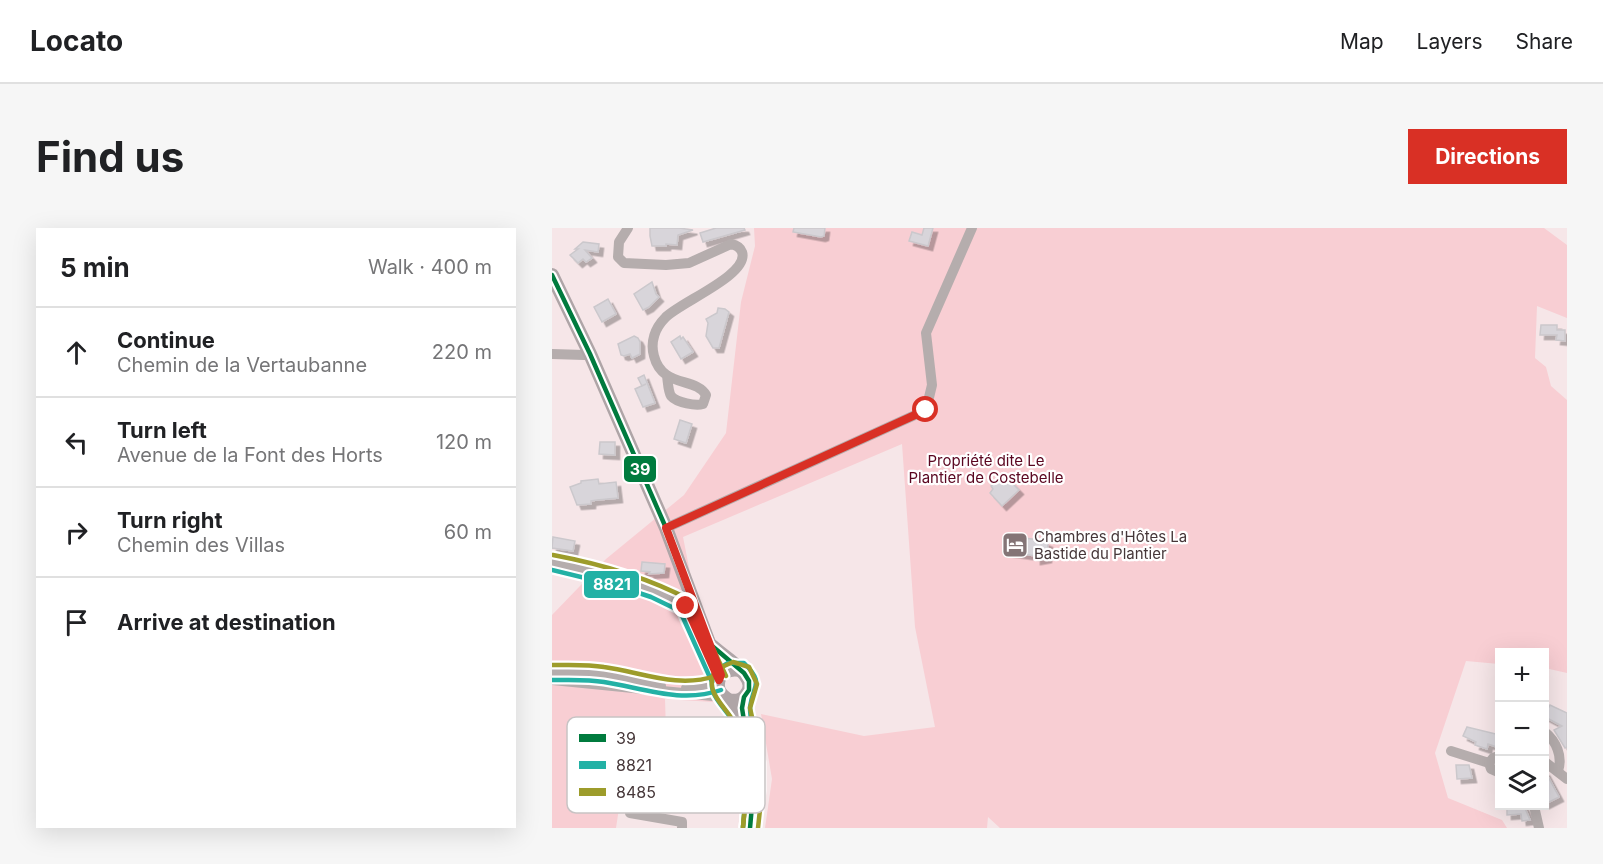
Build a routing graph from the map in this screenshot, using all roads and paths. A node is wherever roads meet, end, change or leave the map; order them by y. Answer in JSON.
{"nodes":[{"id":1,"x":628,"y":228,"type":"edge"},
{"id":2,"x":972,"y":228,"type":"edge"},
{"id":3,"x":552,"y":275,"type":"edge"},
{"id":4,"x":552,"y":354,"type":"edge"},
{"id":5,"x":590,"y":354,"type":"junction"},
{"id":6,"x":667,"y":376,"type":"dead end"},
{"id":7,"x":666,"y":528,"type":"junction"},
{"id":8,"x":552,"y":562,"type":"edge"},
{"id":9,"x":711,"y":645,"type":"junction"},
{"id":10,"x":740,"y":670,"type":"junction"},
{"id":11,"x":552,"y":672,"type":"edge"},
{"id":12,"x":719,"y":679,"type":"junction"},
{"id":13,"x":552,"y":680,"type":"edge"},
{"id":14,"x":725,"y":698,"type":"junction"},
{"id":15,"x":744,"y":698,"type":"junction"},
{"id":16,"x":740,"y":717,"type":"edge"},
{"id":17,"x":743,"y":717,"type":"edge"},
{"id":18,"x":1549,"y":736,"type":"edge"},
{"id":19,"x":1451,"y":751,"type":"dead end"},
{"id":20,"x":1498,"y":756,"type":"edge"},
{"id":21,"x":1489,"y":763,"type":"junction"},
{"id":22,"x":1549,"y":765,"type":"edge"},
{"id":23,"x":1495,"y":771,"type":"edge"},
{"id":24,"x":1563,"y":775,"type":"edge"},
{"id":25,"x":1535,"y":810,"type":"edge"},
{"id":26,"x":630,"y":813,"type":"dead end"},
{"id":27,"x":751,"y":813,"type":"edge"},
{"id":28,"x":682,"y":828,"type":"edge"},
{"id":29,"x":750,"y":828,"type":"edge"},
{"id":30,"x":1539,"y":828,"type":"edge"}],
"edges":[{"from":1,"to":6,"type":"street"},
{"from":2,"to":7,"type":"street"},
{"from":3,"to":5,"type":"main road"},
{"from":4,"to":5,"type":"street"},
{"from":5,"to":7,"type":"main road"},
{"from":7,"to":9,"type":"main road"},
{"from":8,"to":12,"type":"street"},
{"from":9,"to":10,"type":"main road"},
{"from":9,"to":12,"type":"main road"},
{"from":10,"to":12,"type":"main road"},
{"from":10,"to":15,"type":"main road"},
{"from":11,"to":12,"type":"street"},
{"from":12,"to":14,"type":"main road"},
{"from":13,"to":14,"type":"street"},
{"from":14,"to":15,"type":"main road"},
{"from":14,"to":16,"type":"main road"},
{"from":15,"to":17,"type":"main road"},
{"from":18,"to":24,"type":"street"},
{"from":19,"to":21,"type":"street"},
{"from":20,"to":21,"type":"street"},
{"from":21,"to":23,"type":"street"},
{"from":22,"to":24,"type":"street"},
{"from":25,"to":30,"type":"street"},
{"from":26,"to":28,"type":"street"},
{"from":27,"to":29,"type":"main road"}]}
